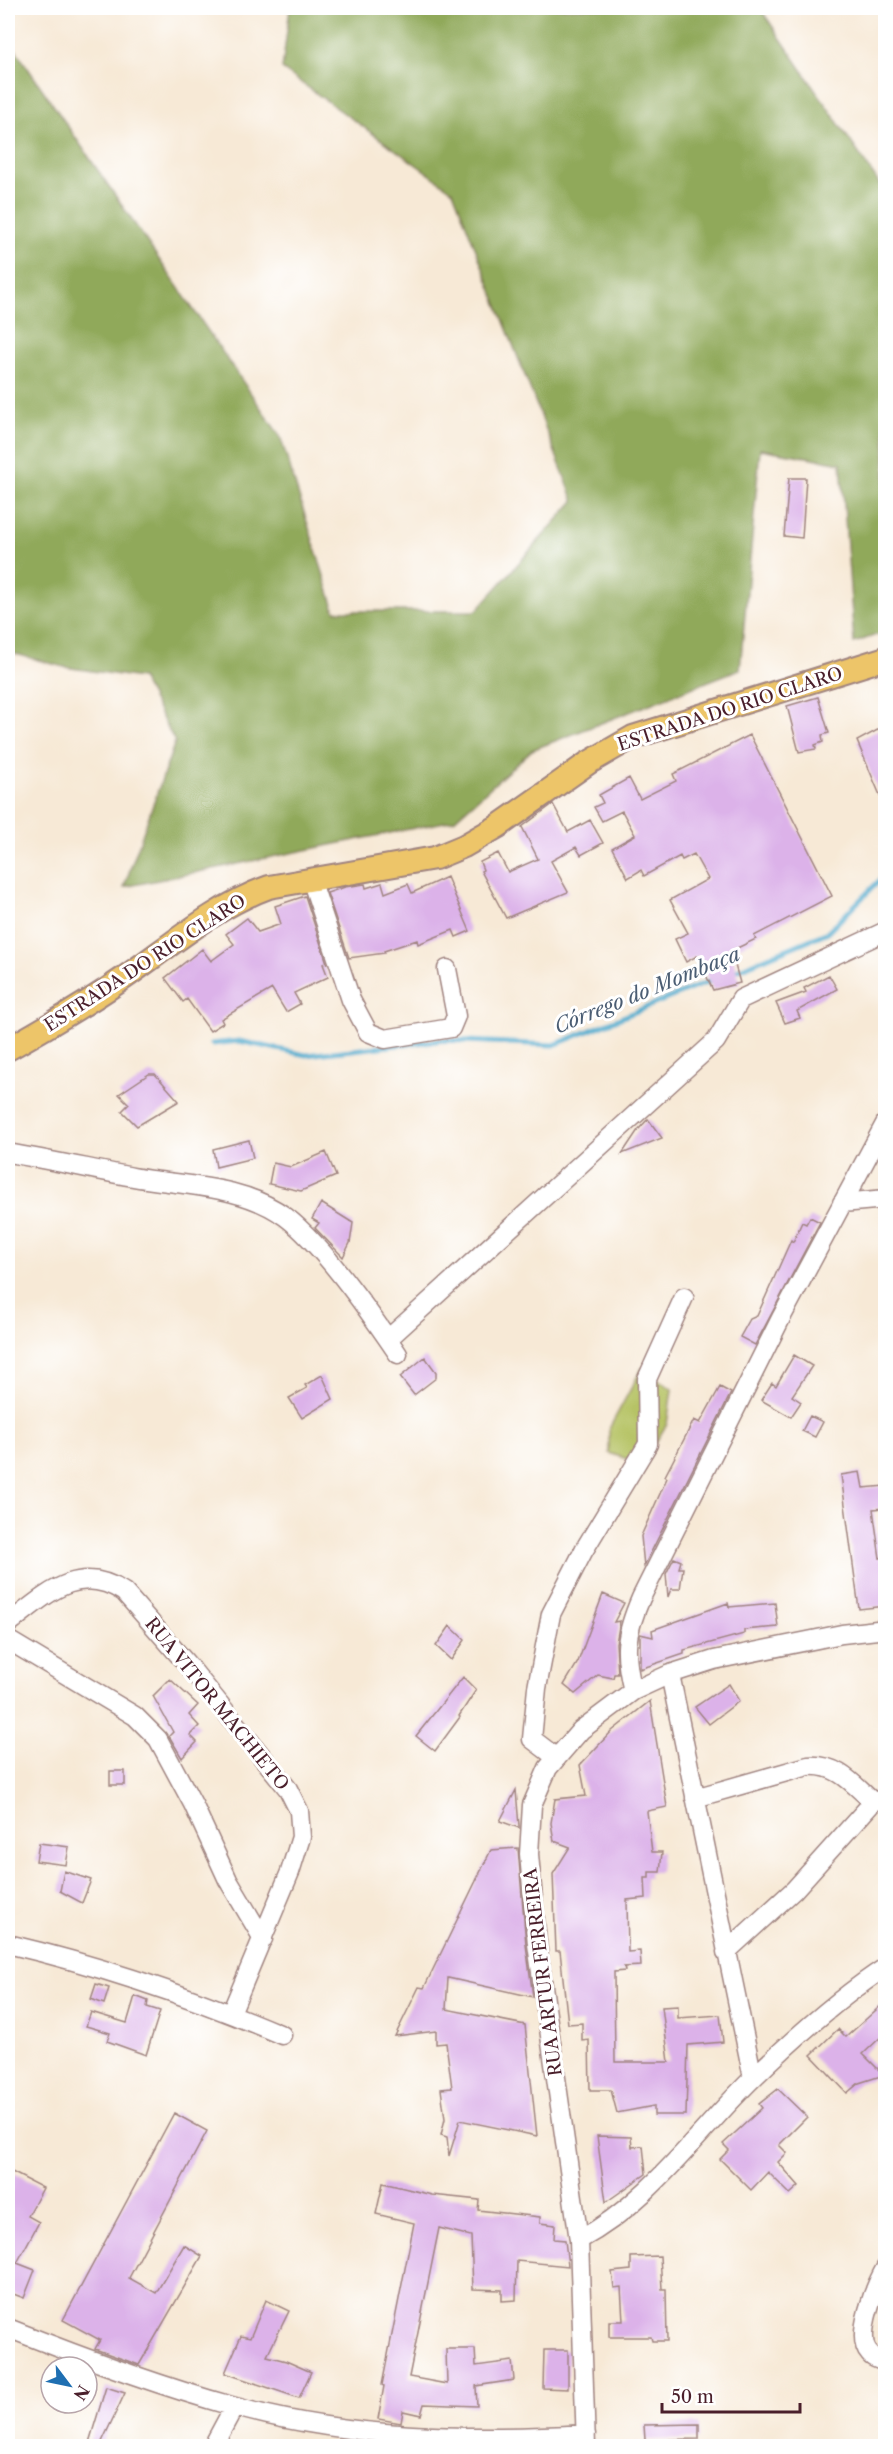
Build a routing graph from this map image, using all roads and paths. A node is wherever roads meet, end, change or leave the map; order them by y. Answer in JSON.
{"nodes":[{"id":1,"x":885,"y":658,"type":"edge"},
{"id":2,"x":311,"y":879,"type":"junction"},
{"id":3,"x":885,"y":932,"type":"edge"},
{"id":4,"x":447,"y":969,"type":"dead end"},
{"id":5,"x":8,"y":1049,"type":"edge"},
{"id":6,"x":885,"y":1122,"type":"edge"},
{"id":7,"x":8,"y":1155,"type":"edge"},
{"id":8,"x":885,"y":1199,"type":"edge"},
{"id":9,"x":842,"y":1203,"type":"junction"},
{"id":10,"x":684,"y":1297,"type":"dead end"},
{"id":11,"x":8,"y":1624,"type":"edge"},
{"id":12,"x":885,"y":1629,"type":"edge"},
{"id":13,"x":8,"y":1640,"type":"edge"},
{"id":14,"x":670,"y":1674,"type":"junction"},
{"id":15,"x":633,"y":1691,"type":"junction"},
{"id":16,"x":557,"y":1758,"type":"junction"},
{"id":17,"x":695,"y":1797,"type":"junction"},
{"id":18,"x":879,"y":1800,"type":"edge"},
{"id":19,"x":263,"y":1940,"type":"junction"},
{"id":20,"x":8,"y":1944,"type":"edge"},
{"id":21,"x":726,"y":1952,"type":"junction"},
{"id":22,"x":885,"y":1967,"type":"edge"},
{"id":23,"x":231,"y":2013,"type":"junction"},
{"id":24,"x":282,"y":2035,"type":"dead end"},
{"id":25,"x":753,"y":2078,"type":"junction"},
{"id":26,"x":579,"y":2240,"type":"junction"},
{"id":27,"x":885,"y":2267,"type":"edge"},
{"id":28,"x":8,"y":2328,"type":"edge"},
{"id":29,"x":885,"y":2362,"type":"edge"},
{"id":30,"x":234,"y":2407,"type":"junction"},
{"id":31,"x":586,"y":2440,"type":"edge"},
{"id":32,"x":545,"y":2441,"type":"edge"},
{"id":33,"x":213,"y":2446,"type":"edge"}],
"edges":[{"from":1,"to":2,"type":"main road","name":"ESTRADA DO RIO CLARO"},
{"from":2,"to":4,"type":"street"},
{"from":2,"to":5,"type":"main road","name":"ESTRADA DO RIO CLARO"},
{"from":3,"to":7,"type":"street"},
{"from":6,"to":9,"type":"street"},
{"from":8,"to":9,"type":"street"},
{"from":9,"to":15,"type":"street"},
{"from":10,"to":16,"type":"street"},
{"from":11,"to":19,"type":"street","name":"RUA VITOR MACHIETO"},
{"from":12,"to":14,"type":"street","name":"RUA ARTUR FERREIRA"},
{"from":13,"to":19,"type":"street"},
{"from":14,"to":15,"type":"street","name":"RUA ARTUR FERREIRA"},
{"from":14,"to":17,"type":"street"},
{"from":15,"to":16,"type":"street","name":"RUA ARTUR FERREIRA"},
{"from":16,"to":26,"type":"street","name":"RUA ARTUR FERREIRA"},
{"from":17,"to":18,"type":"street"},
{"from":17,"to":21,"type":"street"},
{"from":18,"to":21,"type":"street"},
{"from":19,"to":23,"type":"street","name":"RUA VITOR MACHIETO"},
{"from":20,"to":23,"type":"street"},
{"from":21,"to":25,"type":"street"},
{"from":22,"to":25,"type":"street"},
{"from":23,"to":24,"type":"street"},
{"from":25,"to":26,"type":"street"},
{"from":26,"to":31,"type":"street","name":"RUA ARTUR FERREIRA"},
{"from":27,"to":29,"type":"street"},
{"from":28,"to":30,"type":"street"},
{"from":30,"to":32,"type":"street"},
{"from":30,"to":33,"type":"street"},
{"from":31,"to":32,"type":"street"}]}
